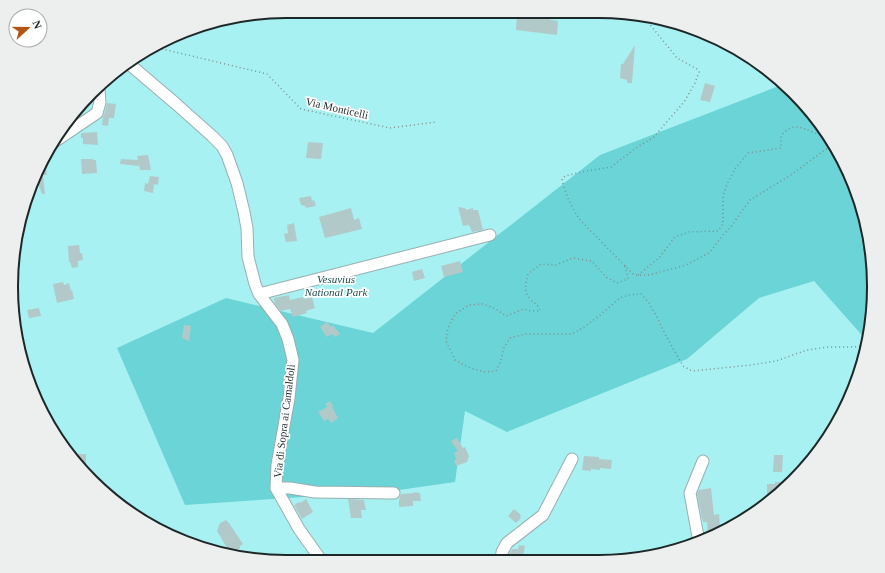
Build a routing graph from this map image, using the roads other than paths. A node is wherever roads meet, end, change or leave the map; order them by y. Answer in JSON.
{"nodes":[{"id":1,"x":132,"y":66,"type":"edge"},
{"id":2,"x":99,"y":95,"type":"edge"},
{"id":3,"x":64,"y":135,"type":"edge"},
{"id":4,"x":490,"y":235,"type":"dead end"},
{"id":5,"x":259,"y":294,"type":"junction"},
{"id":6,"x":572,"y":459,"type":"dead end"},
{"id":7,"x":703,"y":461,"type":"dead end"},
{"id":8,"x":276,"y":488,"type":"junction"},
{"id":9,"x":394,"y":493,"type":"dead end"},
{"id":10,"x":697,"y":536,"type":"edge"},
{"id":11,"x":318,"y":555,"type":"edge"},
{"id":12,"x":502,"y":555,"type":"edge"}],
"edges":[{"from":1,"to":5,"type":"street","name":"Via di Sopra ai Camaldoli"},
{"from":2,"to":3,"type":"street"},
{"from":4,"to":5,"type":"street"},
{"from":5,"to":8,"type":"street","name":"Via di Sopra ai Camaldoli"},
{"from":6,"to":12,"type":"street"},
{"from":7,"to":10,"type":"street"},
{"from":8,"to":9,"type":"street"},
{"from":8,"to":11,"type":"street","name":"Via di Sopra ai Camaldoli"}]}
